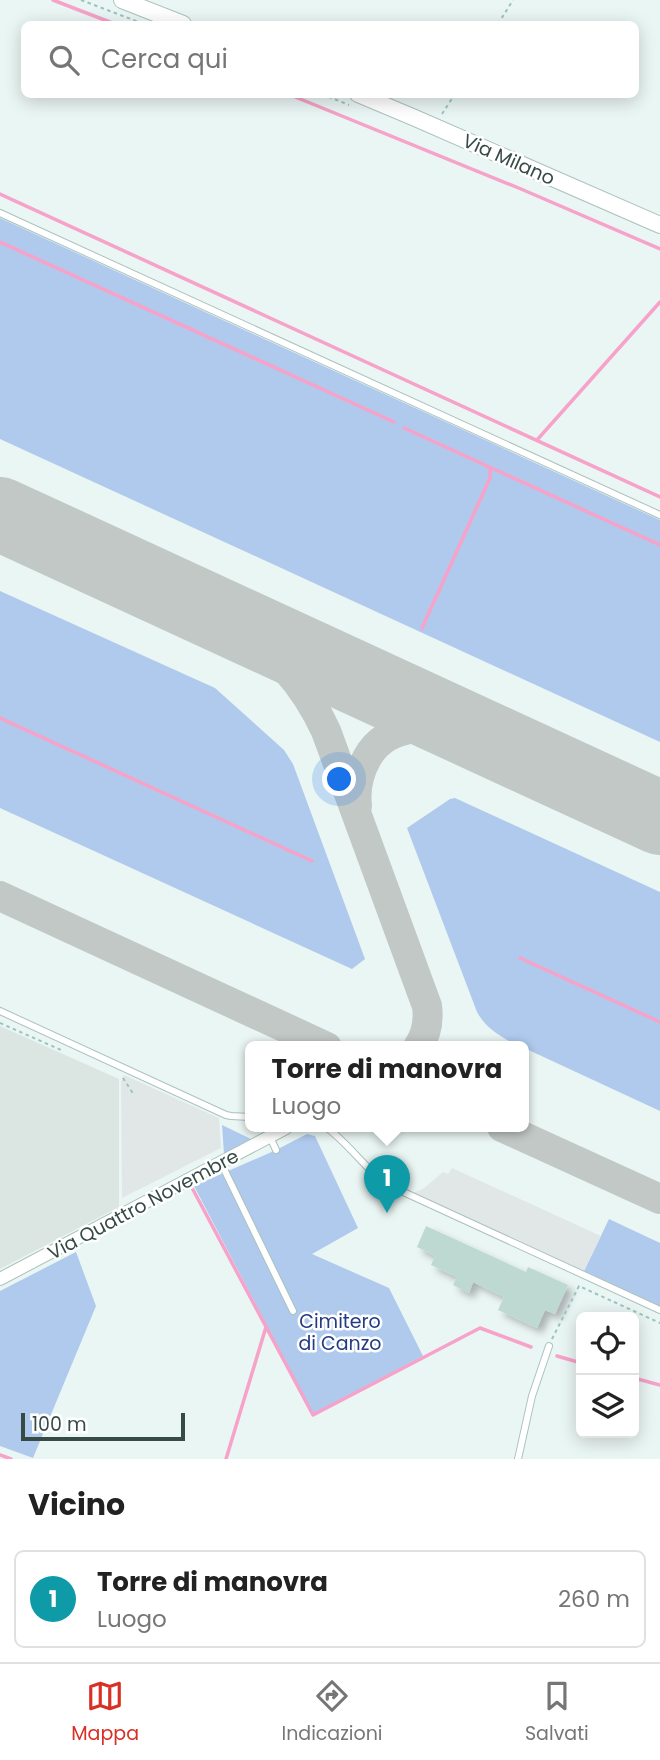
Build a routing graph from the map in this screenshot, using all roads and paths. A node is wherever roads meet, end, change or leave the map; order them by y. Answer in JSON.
{"nodes":[{"id":1,"x":80,"y":0,"type":"edge"},
{"id":2,"x":122,"y":0,"type":"edge"},
{"id":3,"x":513,"y":0,"type":"edge"},
{"id":4,"x":136,"y":21,"type":"edge"},
{"id":5,"x":175,"y":21,"type":"edge"},
{"id":6,"x":500,"y":21,"type":"edge"},
{"id":7,"x":368,"y":98,"type":"edge"},
{"id":8,"x":452,"y":98,"type":"edge"},
{"id":9,"x":435,"y":126,"type":"junction"},
{"id":10,"x":0,"y":213,"type":"edge"},
{"id":11,"x":660,"y":225,"type":"edge"},
{"id":12,"x":660,"y":514,"type":"edge"},
{"id":13,"x":0,"y":1011,"type":"edge"},
{"id":14,"x":0,"y":1023,"type":"edge"},
{"id":15,"x":64,"y":1051,"type":"dead end"},
{"id":16,"x":123,"y":1077,"type":"dead end"},
{"id":17,"x":134,"y":1094,"type":"dead end"},
{"id":18,"x":245,"y":1117,"type":"edge"},
{"id":19,"x":279,"y":1132,"type":"edge"},
{"id":20,"x":332,"y":1132,"type":"edge"},
{"id":21,"x":270,"y":1137,"type":"junction"},
{"id":22,"x":276,"y":1150,"type":"dead end"},
{"id":23,"x":221,"y":1163,"type":"junction"},
{"id":24,"x":1,"y":1276,"type":"edge"},
{"id":25,"x":660,"y":1310,"type":"edge"},
{"id":26,"x":293,"y":1311,"type":"dead end"},
{"id":27,"x":660,"y":1323,"type":"edge"},
{"id":28,"x":549,"y":1346,"type":"joint"},
{"id":29,"x":518,"y":1459,"type":"edge"}],
"edges":[{"from":1,"to":4,"type":"path"},
{"from":2,"to":5,"type":"street"},
{"from":3,"to":6,"type":"path"},
{"from":7,"to":9,"type":"street","name":"Via Milano"},
{"from":8,"to":9,"type":"path"},
{"from":9,"to":11,"type":"street","name":"Via Milano"},
{"from":10,"to":12,"type":"lane"},
{"from":13,"to":18,"type":"lane"},
{"from":14,"to":15,"type":"path"},
{"from":16,"to":17,"type":"path"},
{"from":19,"to":21,"type":"street","name":"Via Quattro Novembre"},
{"from":20,"to":25,"type":"lane"},
{"from":21,"to":22,"type":"lane"},
{"from":21,"to":23,"type":"street","name":"Via Quattro Novembre"},
{"from":23,"to":24,"type":"street","name":"Via Quattro Novembre"},
{"from":23,"to":26,"type":"lane"},
{"from":27,"to":28,"type":"path"},
{"from":28,"to":29,"type":"lane"}]}
